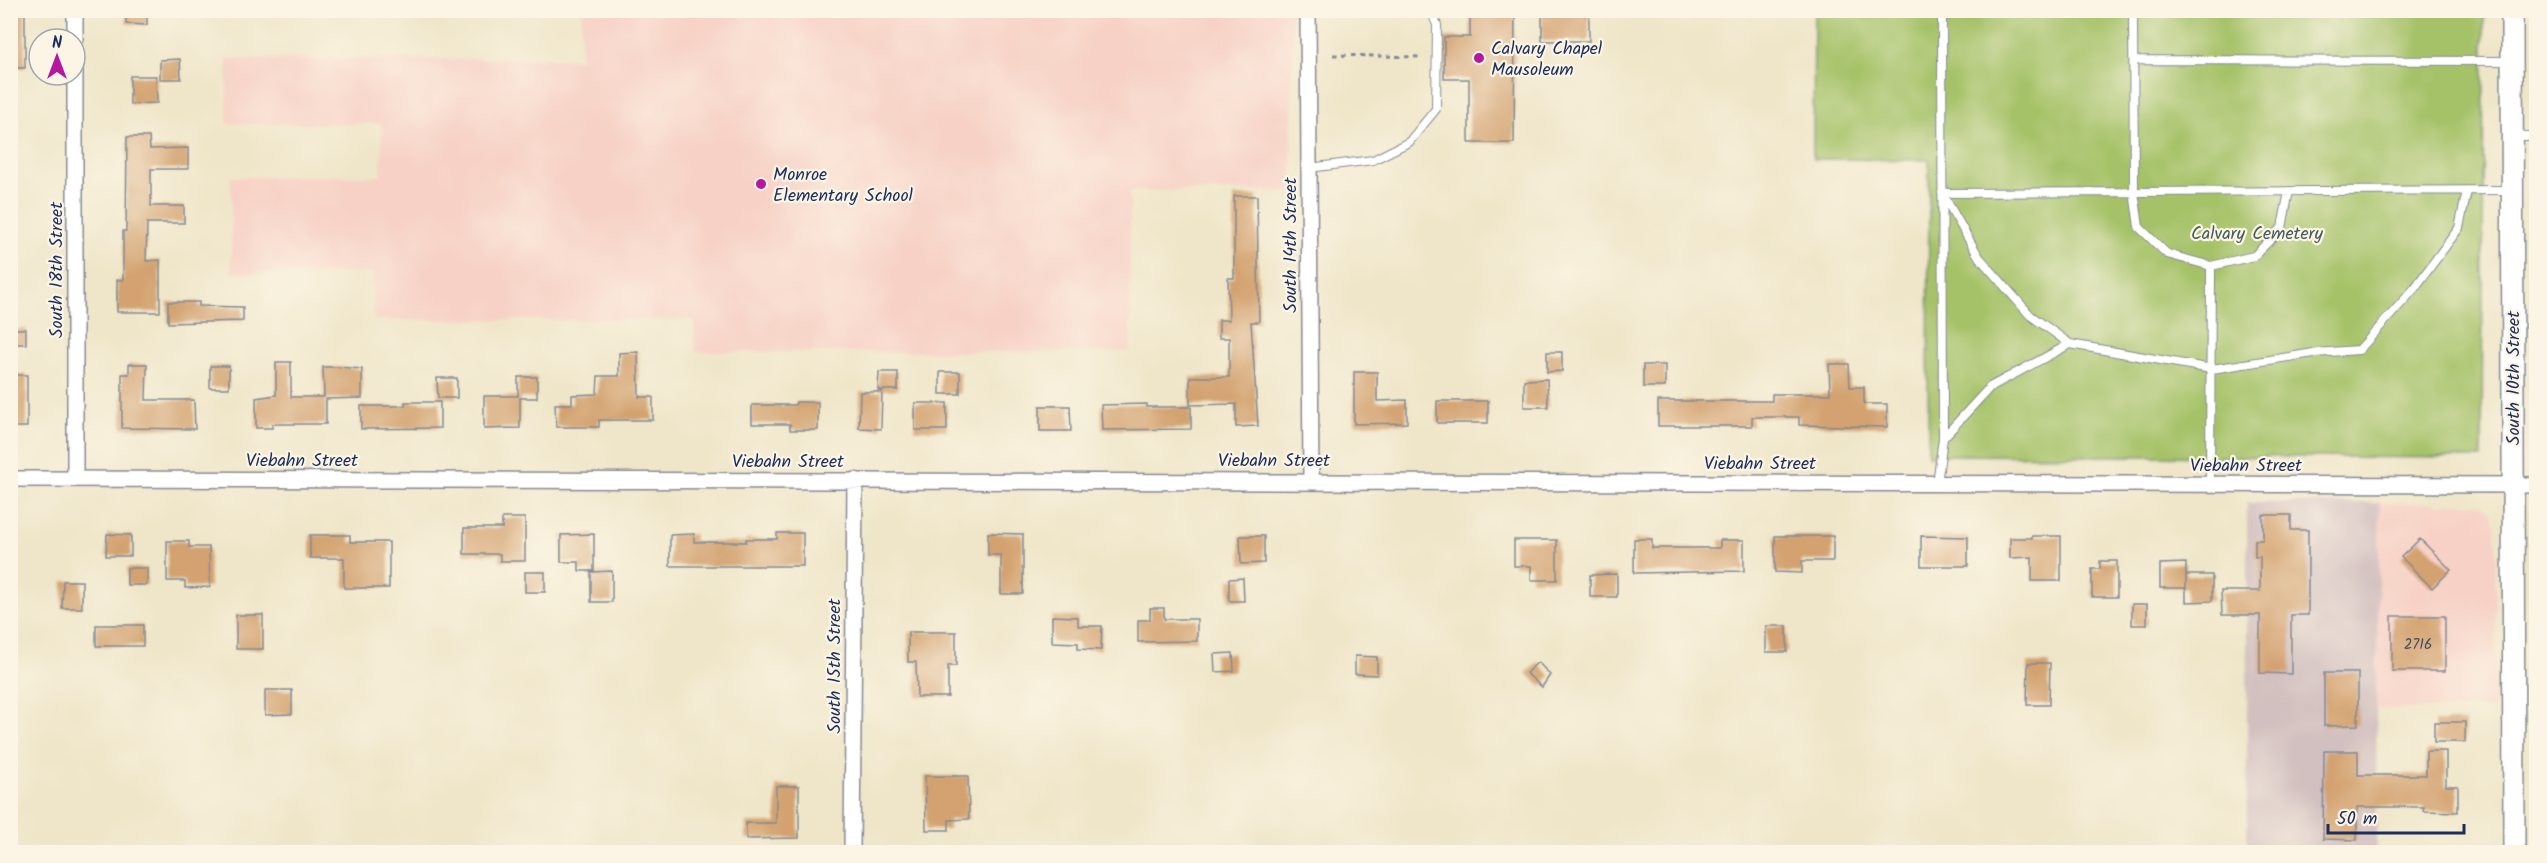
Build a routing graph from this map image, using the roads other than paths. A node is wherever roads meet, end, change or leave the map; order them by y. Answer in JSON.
{"nodes":[{"id":1,"x":75,"y":10,"type":"edge"},
{"id":2,"x":1308,"y":10,"type":"edge"},
{"id":3,"x":1431,"y":10,"type":"edge"},
{"id":4,"x":1942,"y":10,"type":"edge"},
{"id":5,"x":2133,"y":10,"type":"edge"},
{"id":6,"x":2512,"y":10,"type":"edge"},
{"id":7,"x":75,"y":27,"type":"edge"},
{"id":8,"x":2134,"y":60,"type":"junction"},
{"id":9,"x":2512,"y":61,"type":"junction"},
{"id":10,"x":75,"y":87,"type":"edge"},
{"id":11,"x":2513,"y":136,"type":"junction"},
{"id":12,"x":2536,"y":136,"type":"edge"},
{"id":13,"x":1309,"y":168,"type":"junction"},
{"id":14,"x":2467,"y":190,"type":"junction"},
{"id":15,"x":2513,"y":190,"type":"junction"},
{"id":16,"x":2289,"y":191,"type":"junction"},
{"id":17,"x":2134,"y":192,"type":"junction"},
{"id":18,"x":1942,"y":193,"type":"junction"},
{"id":19,"x":2211,"y":266,"type":"junction"},
{"id":20,"x":2070,"y":344,"type":"junction"},
{"id":21,"x":2212,"y":369,"type":"junction"},
{"id":22,"x":1943,"y":438,"type":"junction"},
{"id":23,"x":10,"y":479,"type":"edge"},
{"id":24,"x":75,"y":479,"type":"junction"},
{"id":25,"x":855,"y":480,"type":"junction"},
{"id":26,"x":1311,"y":480,"type":"junction"},
{"id":27,"x":1937,"y":484,"type":"junction"},
{"id":28,"x":2514,"y":484,"type":"junction"},
{"id":29,"x":2211,"y":485,"type":"junction"},
{"id":30,"x":2536,"y":485,"type":"edge"},
{"id":31,"x":852,"y":852,"type":"edge"},
{"id":32,"x":2514,"y":852,"type":"edge"}],
"edges":[{"from":1,"to":7,"type":"street"},
{"from":2,"to":13,"type":"street","name":"South 14th Street"},
{"from":3,"to":13,"type":"lane"},
{"from":4,"to":18,"type":"lane"},
{"from":5,"to":8,"type":"lane"},
{"from":6,"to":9,"type":"street","name":"South 10th Street"},
{"from":8,"to":9,"type":"lane"},
{"from":8,"to":17,"type":"lane"},
{"from":9,"to":11,"type":"street","name":"South 10th Street"},
{"from":10,"to":24,"type":"street","name":"South 18th Street"},
{"from":11,"to":12,"type":"lane"},
{"from":11,"to":15,"type":"street","name":"South 10th Street"},
{"from":13,"to":26,"type":"street","name":"South 14th Street"},
{"from":14,"to":15,"type":"lane"},
{"from":14,"to":16,"type":"lane"},
{"from":14,"to":21,"type":"lane"},
{"from":15,"to":28,"type":"street","name":"South 10th Street"},
{"from":16,"to":17,"type":"lane"},
{"from":16,"to":19,"type":"lane"},
{"from":17,"to":18,"type":"lane"},
{"from":17,"to":19,"type":"lane"},
{"from":18,"to":20,"type":"lane"},
{"from":18,"to":22,"type":"lane"},
{"from":19,"to":21,"type":"lane"},
{"from":20,"to":21,"type":"lane"},
{"from":20,"to":22,"type":"lane"},
{"from":21,"to":29,"type":"lane"},
{"from":22,"to":27,"type":"lane"},
{"from":23,"to":24,"type":"street","name":"Viebahn Street"},
{"from":24,"to":25,"type":"street","name":"Viebahn Street"},
{"from":25,"to":26,"type":"street","name":"Viebahn Street"},
{"from":25,"to":31,"type":"street","name":"South 15th Street"},
{"from":26,"to":27,"type":"street","name":"Viebahn Street"},
{"from":27,"to":29,"type":"street","name":"Viebahn Street"},
{"from":28,"to":29,"type":"street","name":"Viebahn Street"},
{"from":28,"to":30,"type":"street","name":"Viebahn Street"},
{"from":28,"to":32,"type":"street","name":"South 10th Street"}]}
